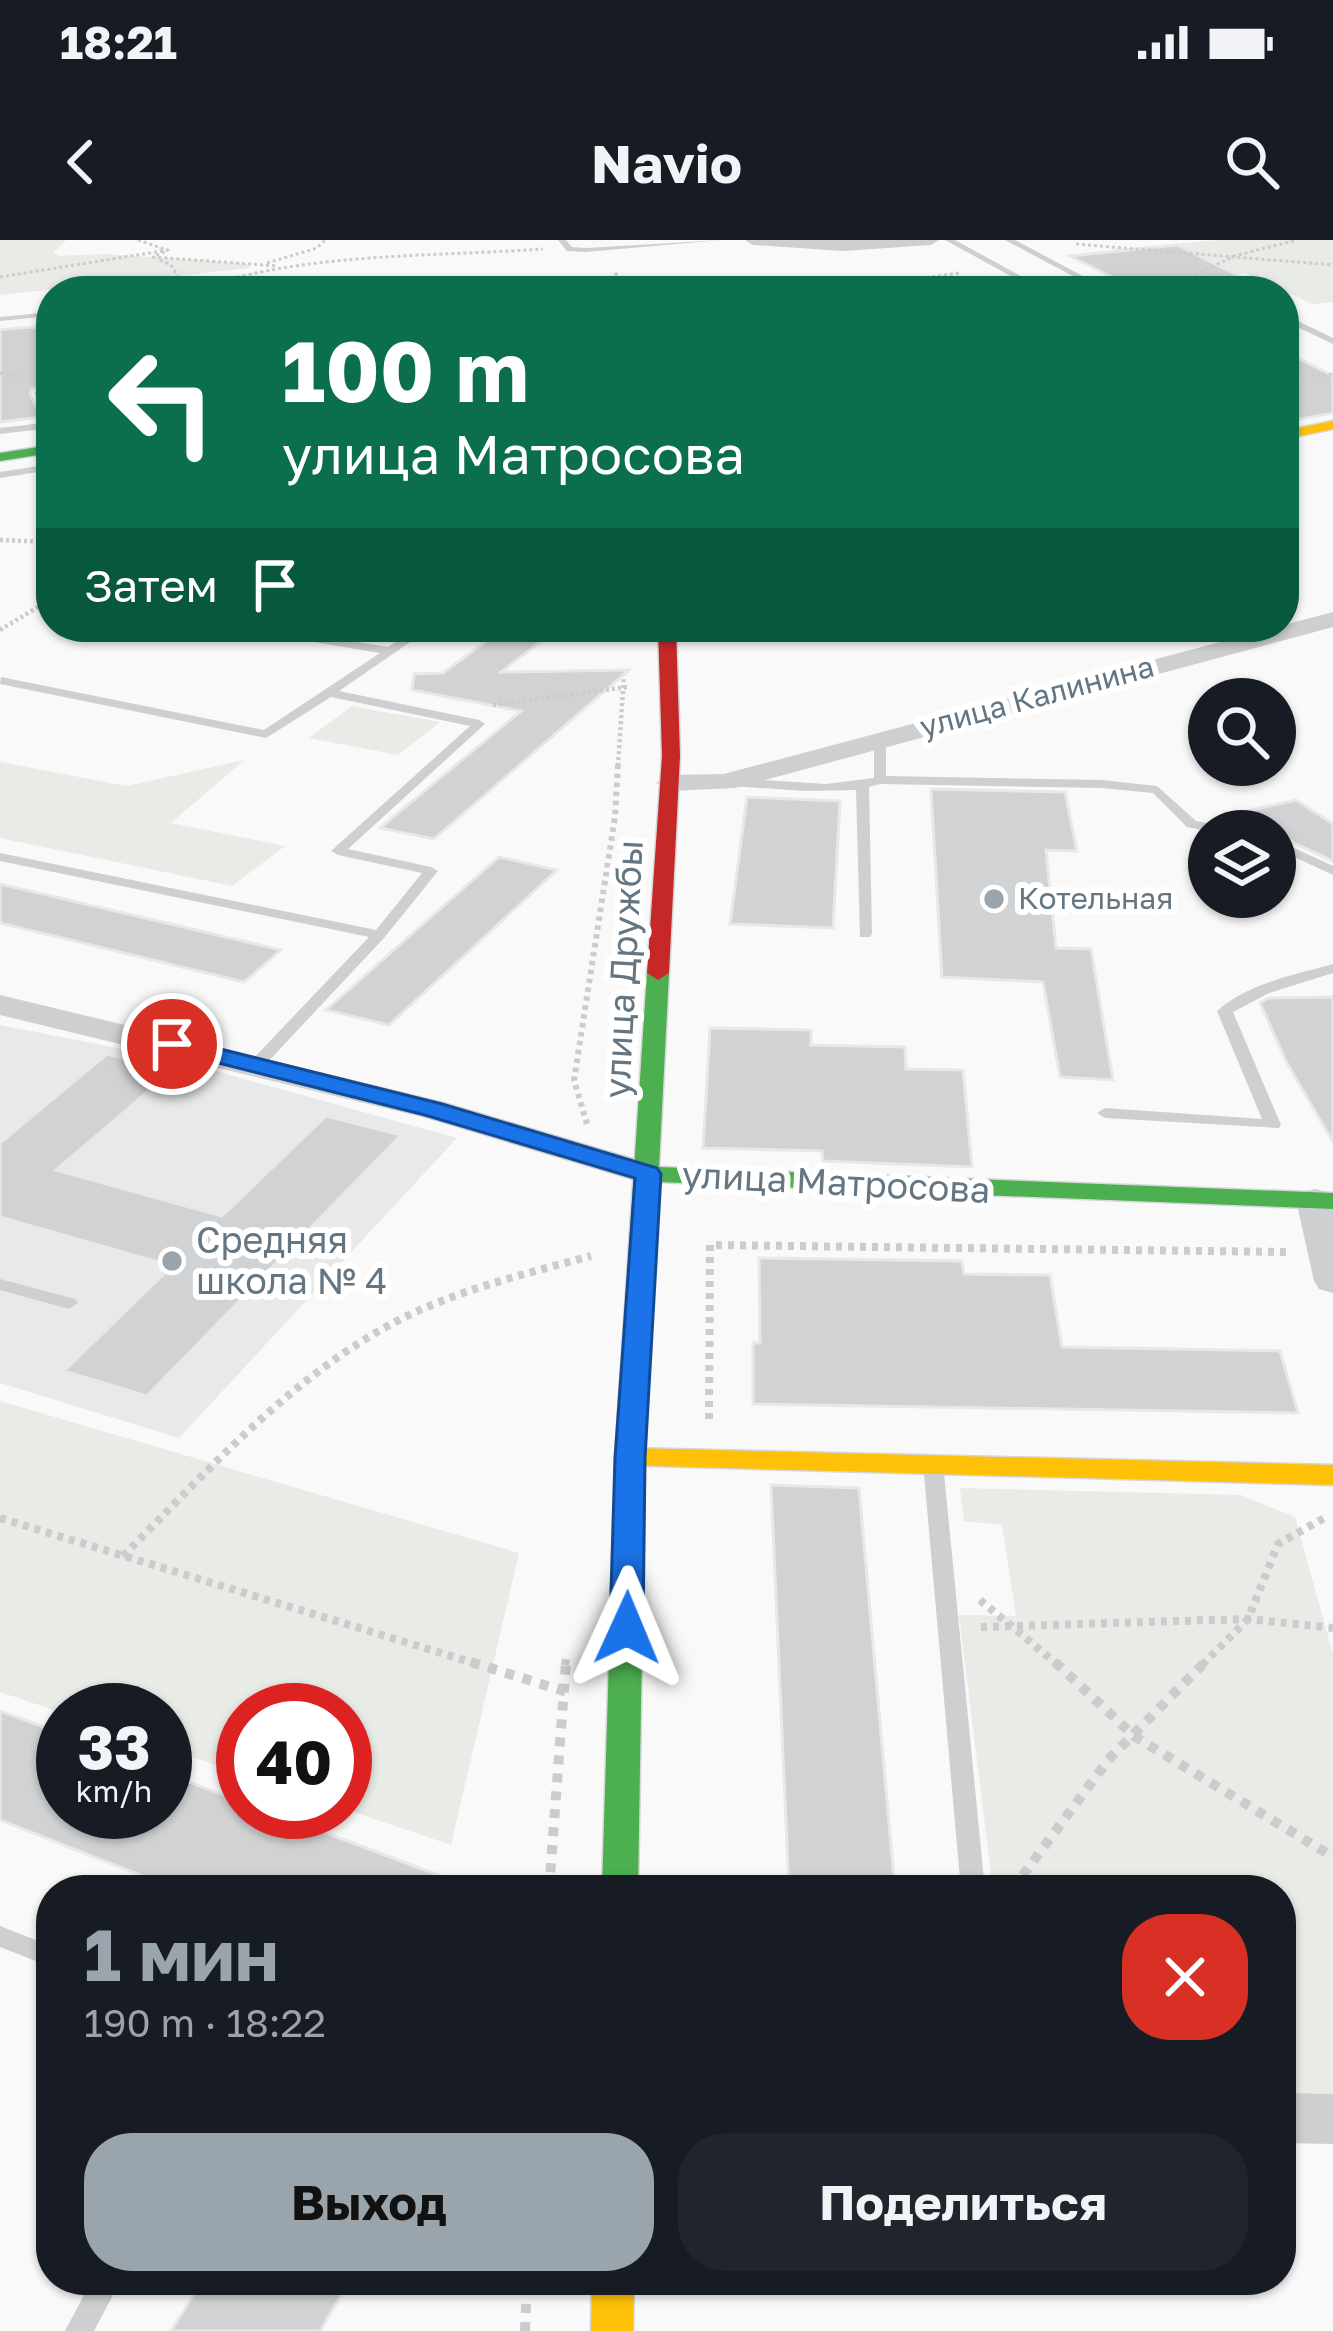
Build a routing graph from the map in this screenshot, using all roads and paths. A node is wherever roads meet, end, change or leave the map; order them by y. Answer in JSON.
{"nodes":[{"id":1,"x":137,"y":240,"type":"edge"},
{"id":2,"x":325,"y":240,"type":"edge"},
{"id":3,"x":718,"y":240,"type":"edge"},
{"id":4,"x":752,"y":240,"type":"edge"},
{"id":5,"x":931,"y":240,"type":"edge"},
{"id":6,"x":949,"y":240,"type":"edge"},
{"id":7,"x":1010,"y":240,"type":"edge"},
{"id":8,"x":1297,"y":240,"type":"edge"},
{"id":9,"x":772,"y":241,"type":"edge"},
{"id":10,"x":1059,"y":242,"type":"edge"},
{"id":11,"x":565,"y":243,"type":"edge"},
{"id":12,"x":168,"y":250,"type":"junction"},
{"id":13,"x":1234,"y":256,"type":"junction"},
{"id":14,"x":153,"y":257,"type":"junction"},
{"id":15,"x":257,"y":265,"type":"junction"},
{"id":16,"x":1333,"y":265,"type":"edge"},
{"id":17,"x":309,"y":266,"type":"junction"},
{"id":18,"x":997,"y":266,"type":"junction"},
{"id":19,"x":179,"y":276,"type":"edge"},
{"id":20,"x":226,"y":276,"type":"edge"},
{"id":21,"x":242,"y":276,"type":"edge"},
{"id":22,"x":931,"y":276,"type":"edge"},
{"id":23,"x":1016,"y":276,"type":"edge"},
{"id":24,"x":1078,"y":276,"type":"edge"},
{"id":25,"x":1193,"y":276,"type":"edge"},
{"id":26,"x":0,"y":277,"type":"edge"},
{"id":27,"x":36,"y":315,"type":"edge"},
{"id":28,"x":0,"y":319,"type":"edge"},
{"id":29,"x":1299,"y":324,"type":"edge"},
{"id":30,"x":1333,"y":341,"type":"edge"},
{"id":31,"x":1326,"y":375,"type":"dead end"},
{"id":32,"x":1333,"y":379,"type":"edge"},
{"id":33,"x":36,"y":423,"type":"edge"},
{"id":34,"x":1333,"y":425,"type":"edge"},
{"id":35,"x":0,"y":431,"type":"edge"},
{"id":36,"x":1299,"y":432,"type":"edge"},
{"id":37,"x":36,"y":452,"type":"edge"},
{"id":38,"x":0,"y":458,"type":"edge"},
{"id":39,"x":36,"y":469,"type":"edge"},
{"id":40,"x":0,"y":475,"type":"edge"},
{"id":41,"x":0,"y":540,"type":"edge"},
{"id":42,"x":36,"y":541,"type":"edge"},
{"id":43,"x":36,"y":608,"type":"edge"},
{"id":44,"x":1333,"y":619,"type":"edge"},
{"id":45,"x":1299,"y":628,"type":"edge"},
{"id":46,"x":0,"y":630,"type":"edge"},
{"id":47,"x":334,"y":642,"type":"edge"},
{"id":48,"x":402,"y":642,"type":"edge"},
{"id":49,"x":668,"y":642,"type":"edge"},
{"id":50,"x":1245,"y":642,"type":"edge"},
{"id":51,"x":389,"y":651,"type":"junction"},
{"id":52,"x":625,"y":667,"type":"dead end"},
{"id":53,"x":2,"y":681,"type":"edge"},
{"id":54,"x":623,"y":687,"type":"junction"},
{"id":55,"x":671,"y":690,"type":"junction"},
{"id":56,"x":329,"y":693,"type":"junction"},
{"id":57,"x":432,"y":713,"type":"junction"},
{"id":58,"x":880,"y":738,"type":"junction"},
{"id":59,"x":880,"y":780,"type":"junction"},
{"id":60,"x":725,"y":782,"type":"junction"},
{"id":61,"x":670,"y":783,"type":"junction"},
{"id":62,"x":862,"y":786,"type":"junction"},
{"id":63,"x":1188,"y":820,"type":"edge"},
{"id":64,"x":1296,"y":853,"type":"edge"},
{"id":65,"x":0,"y":856,"type":"edge"},
{"id":66,"x":1333,"y":871,"type":"edge"},
{"id":67,"x":865,"y":934,"type":"dead end"},
{"id":68,"x":379,"y":935,"type":"junction"},
{"id":69,"x":1333,"y":968,"type":"edge"},
{"id":70,"x":0,"y":1004,"type":"edge"},
{"id":71,"x":257,"y":1064,"type":"junction"},
{"id":72,"x":1105,"y":1113,"type":"dead end"},
{"id":73,"x":597,"y":1157,"type":"junction"},
{"id":74,"x":648,"y":1174,"type":"junction"},
{"id":75,"x":1324,"y":1201,"type":"edge"},
{"id":76,"x":593,"y":1234,"type":"dead end"},
{"id":77,"x":591,"y":1256,"type":"junction"},
{"id":78,"x":1328,"y":1266,"type":"edge"},
{"id":79,"x":590,"y":1279,"type":"dead end"},
{"id":80,"x":0,"y":1284,"type":"edge"},
{"id":81,"x":69,"y":1303,"type":"dead end"},
{"id":82,"x":709,"y":1457,"type":"junction"},
{"id":83,"x":630,"y":1458,"type":"junction"},
{"id":84,"x":933,"y":1463,"type":"junction"},
{"id":85,"x":1333,"y":1475,"type":"edge"},
{"id":86,"x":1333,"y":1512,"type":"edge"},
{"id":87,"x":0,"y":1518,"type":"edge"},
{"id":88,"x":123,"y":1556,"type":"junction"},
{"id":89,"x":945,"y":1574,"type":"junction"},
{"id":90,"x":1248,"y":1619,"type":"junction"},
{"id":91,"x":1012,"y":1623,"type":"junction"},
{"id":92,"x":1333,"y":1628,"type":"edge"},
{"id":93,"x":950,"y":1630,"type":"junction"},
{"id":94,"x":567,"y":1645,"type":"dead end"},
{"id":95,"x":564,"y":1691,"type":"junction"},
{"id":96,"x":625,"y":1712,"type":"junction"},
{"id":97,"x":1134,"y":1736,"type":"junction"},
{"id":98,"x":1333,"y":1857,"type":"edge"},
{"id":99,"x":550,"y":1875,"type":"edge"},
{"id":100,"x":620,"y":1875,"type":"edge"},
{"id":101,"x":972,"y":1875,"type":"edge"},
{"id":102,"x":1023,"y":1875,"type":"edge"},
{"id":103,"x":0,"y":1936,"type":"edge"},
{"id":104,"x":36,"y":1951,"type":"edge"},
{"id":105,"x":1296,"y":2118,"type":"edge"},
{"id":106,"x":1333,"y":2119,"type":"edge"},
{"id":107,"x":99,"y":2295,"type":"edge"},
{"id":108,"x":526,"y":2295,"type":"edge"},
{"id":109,"x":613,"y":2295,"type":"edge"},
{"id":110,"x":79,"y":2331,"type":"edge"},
{"id":111,"x":525,"y":2331,"type":"edge"},
{"id":112,"x":612,"y":2331,"type":"edge"}],
"edges":[{"from":1,"to":12,"type":"path"},
{"from":2,"to":15,"type":"path"},
{"from":3,"to":11,"type":"lane"},
{"from":4,"to":9,"type":"street"},
{"from":5,"to":9,"type":"street"},
{"from":6,"to":18,"type":"lane"},
{"from":7,"to":24,"type":"lane"},
{"from":8,"to":13,"type":"path"},
{"from":10,"to":13,"type":"path"},
{"from":11,"to":17,"type":"path"},
{"from":12,"to":14,"type":"path"},
{"from":12,"to":26,"type":"path"},
{"from":13,"to":16,"type":"path"},
{"from":13,"to":25,"type":"path"},
{"from":14,"to":15,"type":"path"},
{"from":14,"to":19,"type":"path"},
{"from":15,"to":17,"type":"path"},
{"from":15,"to":20,"type":"path"},
{"from":17,"to":21,"type":"path"},
{"from":18,"to":22,"type":"path"},
{"from":18,"to":23,"type":"lane"},
{"from":27,"to":28,"type":"lane"},
{"from":29,"to":30,"type":"lane"},
{"from":31,"to":32,"type":"path"},
{"from":33,"to":35,"type":"lane"},
{"from":34,"to":36,"type":"street"},
{"from":37,"to":38,"type":"street"},
{"from":39,"to":40,"type":"lane"},
{"from":41,"to":42,"type":"path"},
{"from":43,"to":46,"type":"path"},
{"from":44,"to":45,"type":"street","name":"улица Калинина"},
{"from":47,"to":51,"type":"lane"},
{"from":48,"to":51,"type":"lane"},
{"from":49,"to":55,"type":"street","name":"улица Дружбы"},
{"from":50,"to":58,"type":"street","name":"улица Калинина"},
{"from":51,"to":56,"type":"lane"},
{"from":52,"to":54,"type":"path"},
{"from":53,"to":56,"type":"lane"},
{"from":54,"to":55,"type":"path"},
{"from":54,"to":57,"type":"path"},
{"from":54,"to":73,"type":"path"},
{"from":55,"to":61,"type":"street","name":"улица Дружбы"},
{"from":56,"to":57,"type":"lane"},
{"from":57,"to":68,"type":"lane"},
{"from":58,"to":59,"type":"lane"},
{"from":58,"to":60,"type":"street","name":"улица Калинина"},
{"from":59,"to":62,"type":"lane"},
{"from":59,"to":63,"type":"lane"},
{"from":60,"to":61,"type":"street","name":"улица Калинина"},
{"from":60,"to":62,"type":"lane"},
{"from":61,"to":74,"type":"street","name":"улица Дружбы"},
{"from":62,"to":67,"type":"lane"},
{"from":64,"to":66,"type":"lane"},
{"from":65,"to":68,"type":"lane"},
{"from":68,"to":71,"type":"lane"},
{"from":69,"to":72,"type":"lane"},
{"from":70,"to":71,"type":"street","name":"улица Матросова"},
{"from":71,"to":73,"type":"street","name":"улица Матросова"},
{"from":73,"to":74,"type":"street","name":"улица Матросова"},
{"from":74,"to":75,"type":"street","name":"улица Матросова"},
{"from":74,"to":83,"type":"street","name":"улица Дружбы"},
{"from":75,"to":78,"type":"street"},
{"from":76,"to":77,"type":"path"},
{"from":77,"to":79,"type":"path"},
{"from":77,"to":88,"type":"path"},
{"from":78,"to":82,"type":"path"},
{"from":80,"to":81,"type":"lane"},
{"from":82,"to":83,"type":"street"},
{"from":82,"to":84,"type":"street"},
{"from":83,"to":96,"type":"street","name":"улица Дружбы"},
{"from":84,"to":85,"type":"street"},
{"from":84,"to":89,"type":"lane"},
{"from":86,"to":90,"type":"path"},
{"from":87,"to":88,"type":"path"},
{"from":88,"to":95,"type":"path"},
{"from":89,"to":91,"type":"path"},
{"from":89,"to":93,"type":"lane"},
{"from":90,"to":91,"type":"path"},
{"from":90,"to":92,"type":"path"},
{"from":90,"to":97,"type":"path"},
{"from":91,"to":93,"type":"path"},
{"from":91,"to":97,"type":"path"},
{"from":93,"to":101,"type":"lane"},
{"from":94,"to":95,"type":"path"},
{"from":95,"to":96,"type":"path"},
{"from":95,"to":99,"type":"path"},
{"from":96,"to":100,"type":"street","name":"улица Дружбы"},
{"from":97,"to":98,"type":"path"},
{"from":97,"to":102,"type":"path"},
{"from":103,"to":104,"type":"lane"},
{"from":105,"to":106,"type":"street"},
{"from":107,"to":110,"type":"lane"},
{"from":108,"to":111,"type":"path"},
{"from":109,"to":112,"type":"street"}]}
